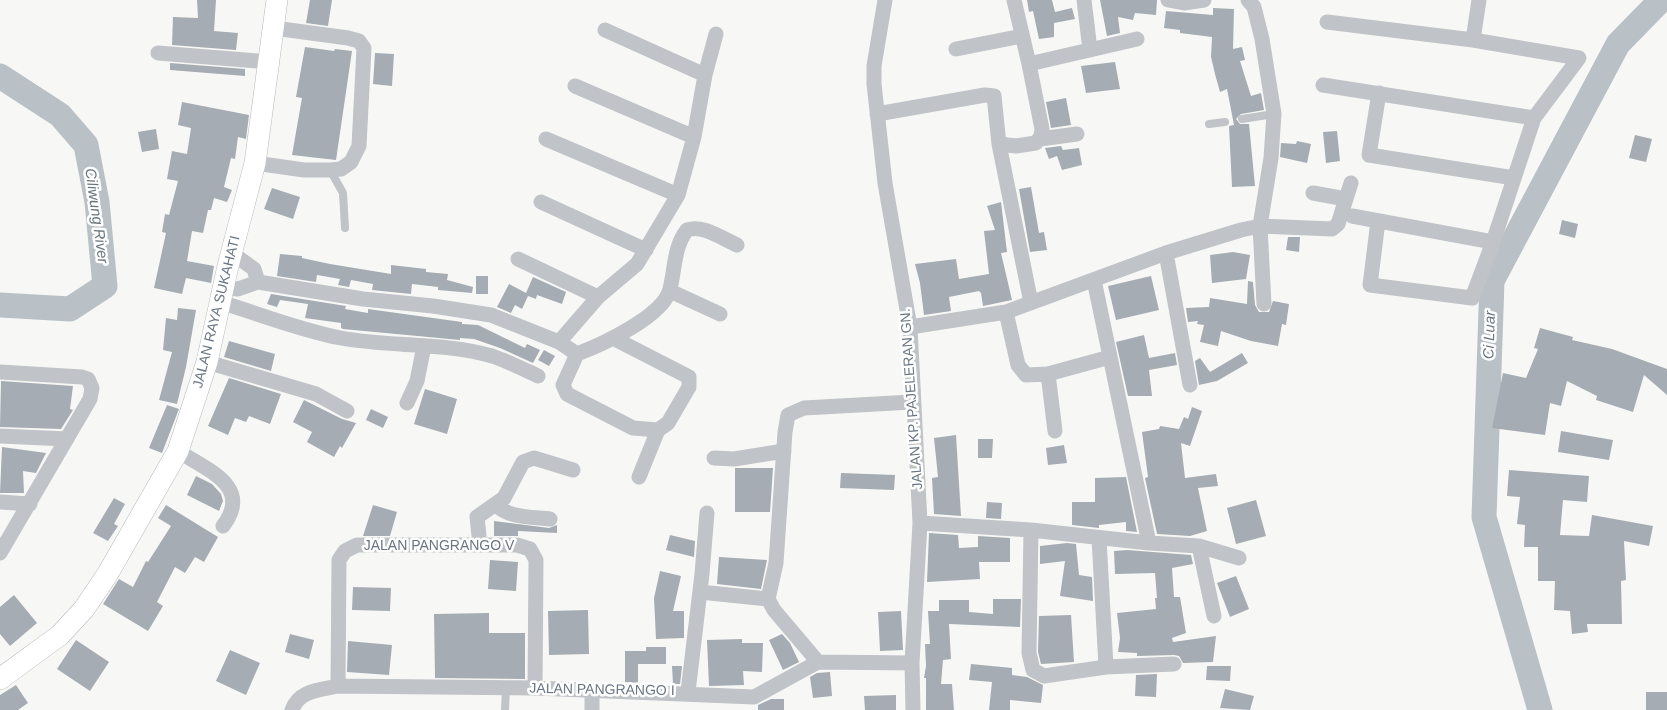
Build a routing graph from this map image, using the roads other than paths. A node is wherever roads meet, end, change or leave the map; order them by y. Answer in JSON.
{"nodes":[{"id":1,"x":277,"y":0,"type":"edge"},
{"id":2,"x":885,"y":0,"type":"edge"},
{"id":3,"x":1014,"y":0,"type":"edge"},
{"id":4,"x":1084,"y":0,"type":"edge"},
{"id":5,"x":1168,"y":0,"type":"edge"},
{"id":6,"x":1204,"y":0,"type":"edge"},
{"id":7,"x":1248,"y":0,"type":"edge"},
{"id":8,"x":1479,"y":0,"type":"edge"},
{"id":9,"x":1327,"y":22,"type":"dead end"},
{"id":10,"x":274,"y":28,"type":"junction"},
{"id":11,"x":605,"y":30,"type":"dead end"},
{"id":12,"x":716,"y":34,"type":"dead end"},
{"id":13,"x":1022,"y":36,"type":"junction"},
{"id":14,"x":1137,"y":39,"type":"dead end"},
{"id":15,"x":1473,"y":40,"type":"junction"},
{"id":16,"x":956,"y":49,"type":"dead end"},
{"id":17,"x":1090,"y":50,"type":"junction"},
{"id":18,"x":158,"y":53,"type":"dead end"},
{"id":19,"x":270,"y":62,"type":"junction"},
{"id":20,"x":1029,"y":64,"type":"junction"},
{"id":21,"x":705,"y":75,"type":"junction"},
{"id":22,"x":1323,"y":84,"type":"dead end"},
{"id":23,"x":576,"y":86,"type":"dead end"},
{"id":24,"x":1379,"y":93,"type":"junction"},
{"id":25,"x":877,"y":114,"type":"junction"},
{"id":26,"x":1274,"y":114,"type":"junction"},
{"id":27,"x":1534,"y":118,"type":"junction"},
{"id":28,"x":1242,"y":119,"type":"dead end"},
{"id":29,"x":1225,"y":122,"type":"dead end"},
{"id":30,"x":1209,"y":124,"type":"dead end"},
{"id":31,"x":1077,"y":134,"type":"dead end"},
{"id":32,"x":694,"y":137,"type":"junction"},
{"id":33,"x":546,"y":139,"type":"dead end"},
{"id":34,"x":1040,"y":139,"type":"junction"},
{"id":35,"x":999,"y":144,"type":"junction"},
{"id":36,"x":256,"y":163,"type":"junction"},
{"id":37,"x":330,"y":170,"type":"junction"},
{"id":38,"x":1514,"y":178,"type":"junction"},
{"id":39,"x":1351,"y":183,"type":"dead end"},
{"id":40,"x":1313,"y":193,"type":"dead end"},
{"id":41,"x":678,"y":195,"type":"junction"},
{"id":42,"x":1346,"y":199,"type":"junction"},
{"id":43,"x":541,"y":202,"type":"dead end"},
{"id":44,"x":1352,"y":216,"type":"dead end"},
{"id":45,"x":1378,"y":221,"type":"junction"},
{"id":46,"x":1260,"y":226,"type":"junction"},
{"id":47,"x":345,"y":228,"type":"dead end"},
{"id":48,"x":1493,"y":242,"type":"junction"},
{"id":49,"x":737,"y":245,"type":"dead end"},
{"id":50,"x":646,"y":250,"type":"junction"},
{"id":51,"x":232,"y":253,"type":"junction"},
{"id":52,"x":1166,"y":253,"type":"junction"},
{"id":53,"x":518,"y":259,"type":"dead end"},
{"id":54,"x":1094,"y":280,"type":"junction"},
{"id":55,"x":258,"y":282,"type":"junction"},
{"id":56,"x":670,"y":291,"type":"junction"},
{"id":57,"x":222,"y":295,"type":"junction"},
{"id":58,"x":598,"y":297,"type":"junction"},
{"id":59,"x":1031,"y":303,"type":"junction"},
{"id":60,"x":1264,"y":304,"type":"dead end"},
{"id":61,"x":1006,"y":312,"type":"junction"},
{"id":62,"x":720,"y":314,"type":"dead end"},
{"id":63,"x":910,"y":326,"type":"junction"},
{"id":64,"x":615,"y":339,"type":"junction"},
{"id":65,"x":559,"y":342,"type":"junction"},
{"id":66,"x":424,"y":346,"type":"junction"},
{"id":67,"x":578,"y":354,"type":"junction"},
{"id":68,"x":1110,"y":357,"type":"junction"},
{"id":69,"x":207,"y":362,"type":"junction"},
{"id":70,"x":0,"y":372,"type":"edge"},
{"id":71,"x":1048,"y":374,"type":"junction"},
{"id":72,"x":538,"y":376,"type":"dead end"},
{"id":73,"x":1190,"y":385,"type":"dead end"},
{"id":74,"x":912,"y":402,"type":"junction"},
{"id":75,"x":407,"y":403,"type":"dead end"},
{"id":76,"x":347,"y":411,"type":"dead end"},
{"id":77,"x":658,"y":430,"type":"junction"},
{"id":78,"x":1055,"y":432,"type":"dead end"},
{"id":79,"x":0,"y":436,"type":"edge"},
{"id":80,"x":68,"y":439,"type":"junction"},
{"id":81,"x":178,"y":451,"type":"junction"},
{"id":82,"x":784,"y":451,"type":"junction"},
{"id":83,"x":714,"y":458,"type":"dead end"},
{"id":84,"x":573,"y":470,"type":"dead end"},
{"id":85,"x":639,"y":476,"type":"dead end"},
{"id":86,"x":0,"y":502,"type":"edge"},
{"id":87,"x":30,"y":504,"type":"junction"},
{"id":88,"x":496,"y":504,"type":"junction"},
{"id":89,"x":707,"y":513,"type":"dead end"},
{"id":90,"x":550,"y":519,"type":"dead end"},
{"id":91,"x":920,"y":523,"type":"junction"},
{"id":92,"x":223,"y":526,"type":"dead end"},
{"id":93,"x":1031,"y":530,"type":"junction"},
{"id":94,"x":1100,"y":538,"type":"junction"},
{"id":95,"x":1149,"y":543,"type":"junction"},
{"id":96,"x":480,"y":545,"type":"junction"},
{"id":97,"x":1199,"y":546,"type":"junction"},
{"id":98,"x":0,"y":553,"type":"edge"},
{"id":99,"x":1239,"y":558,"type":"dead end"},
{"id":100,"x":700,"y":592,"type":"junction"},
{"id":101,"x":768,"y":599,"type":"junction"},
{"id":102,"x":1214,"y":616,"type":"dead end"},
{"id":103,"x":818,"y":662,"type":"junction"},
{"id":104,"x":912,"y":663,"type":"junction"},
{"id":105,"x":1174,"y":664,"type":"dead end"},
{"id":106,"x":1106,"y":667,"type":"junction"},
{"id":107,"x":0,"y":679,"type":"edge"},
{"id":108,"x":338,"y":686,"type":"junction"},
{"id":109,"x":506,"y":688,"type":"junction"},
{"id":110,"x":535,"y":688,"type":"junction"},
{"id":111,"x":592,"y":691,"type":"junction"},
{"id":112,"x":688,"y":692,"type":"junction"},
{"id":113,"x":754,"y":703,"type":"edge"},
{"id":114,"x":292,"y":710,"type":"edge"},
{"id":115,"x":505,"y":710,"type":"edge"},
{"id":116,"x":592,"y":710,"type":"edge"},
{"id":117,"x":913,"y":710,"type":"edge"}],
"edges":[{"from":1,"to":10,"type":"main road","name":"JALAN RAYA SUKAHATI"},
{"from":2,"to":25,"type":"street","name":"JALAN KP. PAJELERAN GN."},
{"from":3,"to":13,"type":"street"},
{"from":4,"to":17,"type":"street"},
{"from":5,"to":6,"type":"street"},
{"from":7,"to":26,"type":"street"},
{"from":8,"to":15,"type":"street"},
{"from":9,"to":15,"type":"street"},
{"from":10,"to":19,"type":"main road","name":"JALAN RAYA SUKAHATI"},
{"from":10,"to":37,"type":"street"},
{"from":11,"to":21,"type":"street"},
{"from":12,"to":21,"type":"street"},
{"from":13,"to":16,"type":"street"},
{"from":13,"to":20,"type":"street"},
{"from":14,"to":17,"type":"street"},
{"from":15,"to":27,"type":"street"},
{"from":17,"to":20,"type":"street"},
{"from":18,"to":19,"type":"street"},
{"from":19,"to":36,"type":"main road","name":"JALAN RAYA SUKAHATI"},
{"from":20,"to":34,"type":"street"},
{"from":21,"to":32,"type":"street"},
{"from":22,"to":24,"type":"street"},
{"from":23,"to":32,"type":"street"},
{"from":24,"to":27,"type":"street"},
{"from":24,"to":38,"type":"street"},
{"from":25,"to":35,"type":"street"},
{"from":25,"to":63,"type":"street","name":"JALAN KP. PAJELERAN GN."},
{"from":26,"to":28,"type":"lane"},
{"from":26,"to":46,"type":"street"},
{"from":27,"to":38,"type":"street"},
{"from":29,"to":30,"type":"lane"},
{"from":31,"to":34,"type":"street"},
{"from":32,"to":41,"type":"street"},
{"from":33,"to":41,"type":"street"},
{"from":34,"to":35,"type":"street"},
{"from":35,"to":59,"type":"street"},
{"from":36,"to":37,"type":"street"},
{"from":36,"to":51,"type":"main road","name":"JALAN RAYA SUKAHATI"},
{"from":37,"to":47,"type":"lane"},
{"from":38,"to":48,"type":"street"},
{"from":39,"to":42,"type":"street"},
{"from":40,"to":42,"type":"street"},
{"from":41,"to":50,"type":"street"},
{"from":42,"to":46,"type":"street"},
{"from":43,"to":50,"type":"street"},
{"from":44,"to":45,"type":"street"},
{"from":45,"to":48,"type":"street"},
{"from":45,"to":48,"type":"street"},
{"from":46,"to":52,"type":"street"},
{"from":46,"to":60,"type":"street"},
{"from":49,"to":56,"type":"street"},
{"from":50,"to":58,"type":"street"},
{"from":51,"to":55,"type":"street"},
{"from":51,"to":57,"type":"main road","name":"JALAN RAYA SUKAHATI"},
{"from":52,"to":54,"type":"street"},
{"from":52,"to":73,"type":"street"},
{"from":53,"to":58,"type":"street"},
{"from":54,"to":59,"type":"street"},
{"from":54,"to":68,"type":"street"},
{"from":55,"to":57,"type":"street"},
{"from":55,"to":65,"type":"street"},
{"from":56,"to":62,"type":"street"},
{"from":56,"to":64,"type":"street"},
{"from":57,"to":66,"type":"street"},
{"from":57,"to":69,"type":"main road","name":"JALAN RAYA SUKAHATI"},
{"from":58,"to":65,"type":"street"},
{"from":59,"to":61,"type":"street"},
{"from":61,"to":63,"type":"street"},
{"from":61,"to":71,"type":"street"},
{"from":63,"to":74,"type":"street","name":"JALAN KP. PAJELERAN GN."},
{"from":64,"to":67,"type":"street"},
{"from":64,"to":77,"type":"street"},
{"from":65,"to":67,"type":"street"},
{"from":66,"to":72,"type":"street"},
{"from":66,"to":75,"type":"street"},
{"from":67,"to":77,"type":"street"},
{"from":68,"to":71,"type":"street"},
{"from":68,"to":95,"type":"street"},
{"from":69,"to":76,"type":"street"},
{"from":69,"to":81,"type":"main road","name":"JALAN RAYA SUKAHATI"},
{"from":70,"to":80,"type":"street"},
{"from":71,"to":78,"type":"street"},
{"from":74,"to":82,"type":"street"},
{"from":74,"to":91,"type":"street","name":"JALAN KP. PAJELERAN GN."},
{"from":77,"to":85,"type":"street"},
{"from":79,"to":80,"type":"street"},
{"from":80,"to":87,"type":"street"},
{"from":81,"to":92,"type":"street"},
{"from":81,"to":107,"type":"main road","name":"JALAN RAYA SUKAHATI"},
{"from":82,"to":83,"type":"street"},
{"from":82,"to":101,"type":"street"},
{"from":84,"to":88,"type":"street"},
{"from":86,"to":87,"type":"street"},
{"from":87,"to":98,"type":"street"},
{"from":88,"to":90,"type":"street"},
{"from":88,"to":96,"type":"street"},
{"from":89,"to":100,"type":"street"},
{"from":91,"to":93,"type":"street"},
{"from":91,"to":104,"type":"street","name":"JALAN KP. PAJELERAN GN."},
{"from":93,"to":94,"type":"street"},
{"from":93,"to":106,"type":"street"},
{"from":94,"to":95,"type":"street"},
{"from":94,"to":106,"type":"street"},
{"from":95,"to":97,"type":"street"},
{"from":96,"to":108,"type":"street","name":"JALAN PANGRANGO V"},
{"from":96,"to":110,"type":"street","name":"JALAN PANGRANGO V"},
{"from":97,"to":99,"type":"street"},
{"from":97,"to":102,"type":"street"},
{"from":100,"to":101,"type":"street"},
{"from":100,"to":112,"type":"street"},
{"from":101,"to":103,"type":"street"},
{"from":103,"to":104,"type":"street","name":"JALAN PANGRANGO I"},
{"from":103,"to":113,"type":"street","name":"JALAN PANGRANGO I"},
{"from":104,"to":117,"type":"street","name":"JALAN KP. PAJELERAN GN."},
{"from":105,"to":106,"type":"street"},
{"from":108,"to":109,"type":"street","name":"JALAN PANGRANGO I"},
{"from":108,"to":114,"type":"street","name":"JALAN PANGRANGO I"},
{"from":109,"to":110,"type":"street","name":"JALAN PANGRANGO I"},
{"from":109,"to":115,"type":"lane"},
{"from":110,"to":111,"type":"street","name":"JALAN PANGRANGO I"},
{"from":111,"to":112,"type":"street","name":"JALAN PANGRANGO I"},
{"from":111,"to":116,"type":"street"},
{"from":112,"to":113,"type":"street","name":"JALAN PANGRANGO I"}]}
